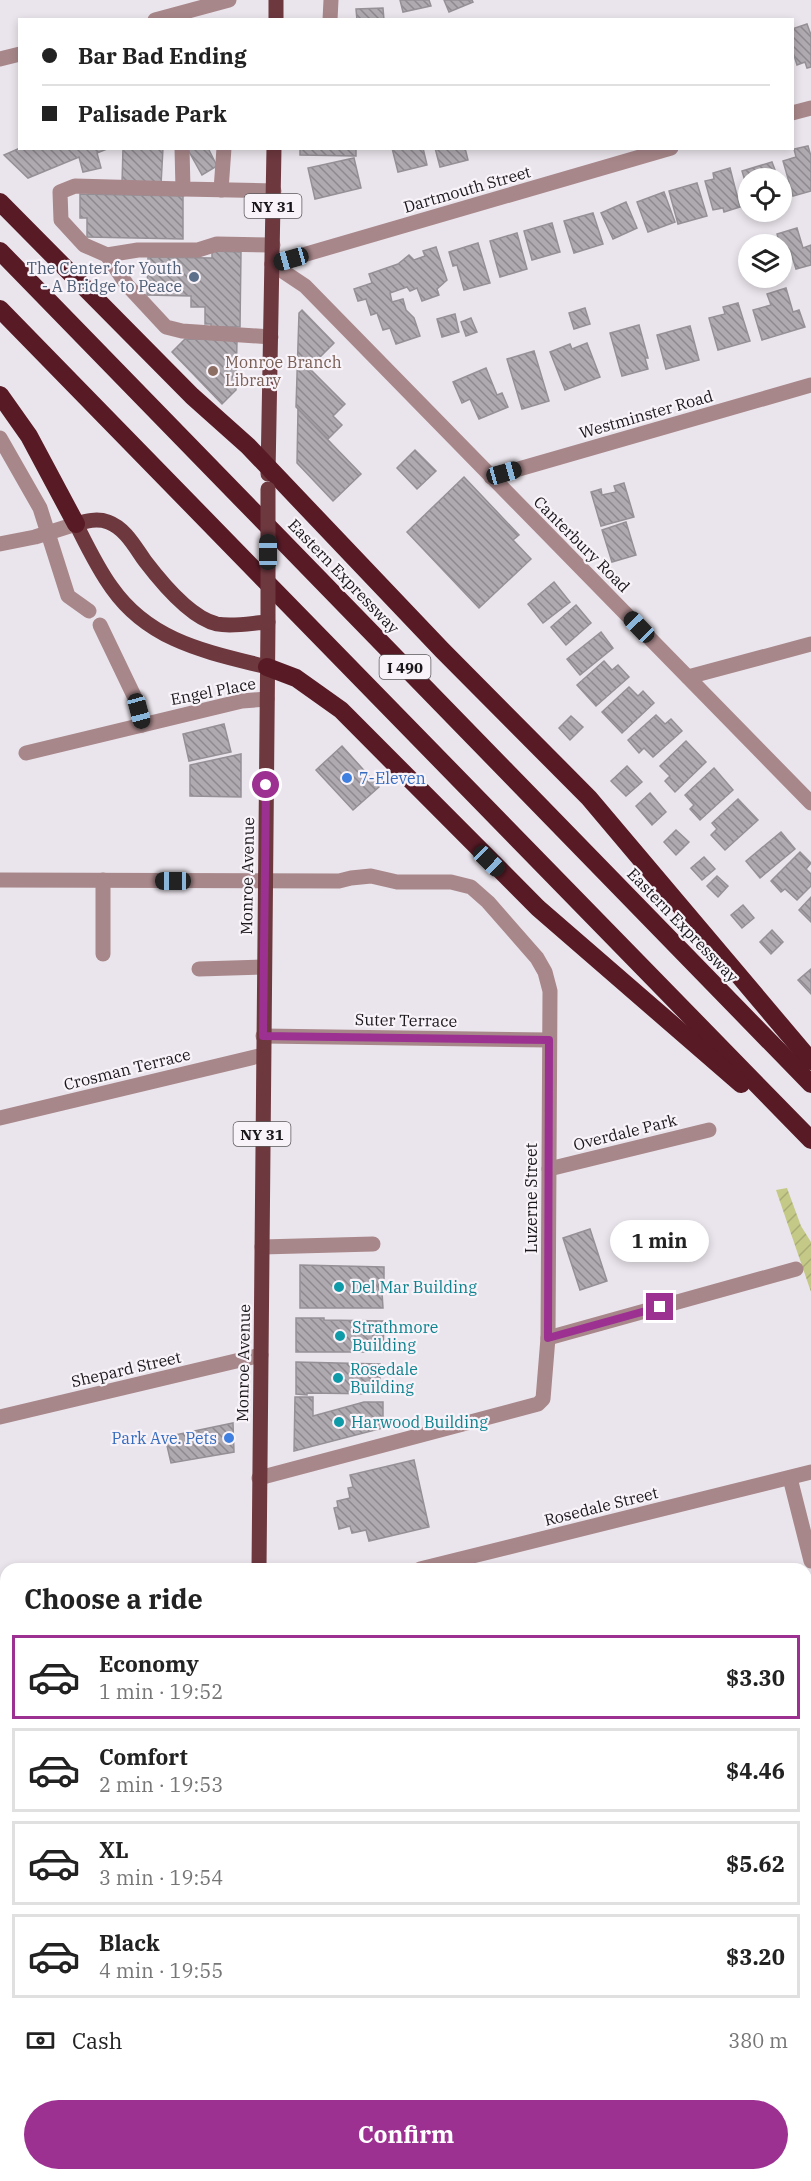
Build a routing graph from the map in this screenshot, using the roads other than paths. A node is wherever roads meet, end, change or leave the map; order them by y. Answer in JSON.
{"nodes":[{"id":1,"x":276,"y":0,"type":"edge"},
{"id":2,"x":330,"y":0,"type":"edge"},
{"id":3,"x":224,"y":2,"type":"edge"},
{"id":4,"x":173,"y":11,"type":"edge"},
{"id":5,"x":219,"y":18,"type":"edge"},
{"id":6,"x":276,"y":18,"type":"edge"},
{"id":7,"x":330,"y":18,"type":"edge"},
{"id":8,"x":18,"y":54,"type":"edge"},
{"id":9,"x":0,"y":59,"type":"edge"},
{"id":10,"x":811,"y":108,"type":"edge"},
{"id":11,"x":794,"y":112,"type":"edge"},
{"id":12,"x":182,"y":150,"type":"edge"},
{"id":13,"x":224,"y":150,"type":"edge"},
{"id":14,"x":274,"y":150,"type":"edge"},
{"id":15,"x":664,"y":150,"type":"edge"},
{"id":16,"x":183,"y":189,"type":"junction"},
{"id":17,"x":221,"y":190,"type":"junction"},
{"id":18,"x":274,"y":191,"type":"junction"},
{"id":19,"x":0,"y":202,"type":"edge"},
{"id":20,"x":273,"y":245,"type":"junction"},
{"id":21,"x":0,"y":251,"type":"edge"},
{"id":22,"x":106,"y":255,"type":"junction"},
{"id":23,"x":273,"y":264,"type":"junction"},
{"id":24,"x":0,"y":309,"type":"edge"},
{"id":25,"x":271,"y":337,"type":"junction"},
{"id":26,"x":811,"y":385,"type":"edge"},
{"id":27,"x":0,"y":395,"type":"edge"},
{"id":28,"x":0,"y":438,"type":"edge"},
{"id":29,"x":268,"y":468,"type":"junction"},
{"id":30,"x":491,"y":477,"type":"junction"},
{"id":31,"x":76,"y":524,"type":"junction"},
{"id":32,"x":49,"y":533,"type":"junction"},
{"id":33,"x":0,"y":544,"type":"edge"},
{"id":34,"x":89,"y":610,"type":"dead end"},
{"id":35,"x":268,"y":622,"type":"junction"},
{"id":36,"x":100,"y":625,"type":"dead end"},
{"id":37,"x":811,"y":644,"type":"edge"},
{"id":38,"x":267,"y":667,"type":"junction"},
{"id":39,"x":688,"y":677,"type":"junction"},
{"id":40,"x":267,"y":699,"type":"junction"},
{"id":41,"x":142,"y":725,"type":"junction"},
{"id":42,"x":26,"y":753,"type":"dead end"},
{"id":43,"x":811,"y":803,"type":"edge"},
{"id":44,"x":0,"y":879,"type":"edge"},
{"id":45,"x":102,"y":880,"type":"junction"},
{"id":46,"x":265,"y":882,"type":"junction"},
{"id":47,"x":103,"y":954,"type":"dead end"},
{"id":48,"x":264,"y":967,"type":"junction"},
{"id":49,"x":199,"y":969,"type":"dead end"},
{"id":50,"x":263,"y":1036,"type":"junction"},
{"id":51,"x":549,"y":1040,"type":"junction"},
{"id":52,"x":263,"y":1055,"type":"junction"},
{"id":53,"x":811,"y":1061,"type":"edge"},
{"id":54,"x":811,"y":1084,"type":"edge"},
{"id":55,"x":0,"y":1118,"type":"edge"},
{"id":56,"x":710,"y":1130,"type":"dead end"},
{"id":57,"x":811,"y":1140,"type":"edge"},
{"id":58,"x":811,"y":1145,"type":"edge"},
{"id":59,"x":549,"y":1169,"type":"junction"},
{"id":60,"x":373,"y":1244,"type":"dead end"},
{"id":61,"x":262,"y":1247,"type":"junction"},
{"id":62,"x":796,"y":1269,"type":"dead end"},
{"id":63,"x":548,"y":1338,"type":"junction"},
{"id":64,"x":261,"y":1355,"type":"junction"},
{"id":65,"x":0,"y":1417,"type":"edge"},
{"id":66,"x":811,"y":1472,"type":"edge"},
{"id":67,"x":259,"y":1478,"type":"junction"},
{"id":68,"x":789,"y":1478,"type":"junction"},
{"id":69,"x":811,"y":1561,"type":"edge"},
{"id":70,"x":259,"y":1563,"type":"edge"},
{"id":71,"x":444,"y":1563,"type":"edge"}],
"edges":[{"from":1,"to":6,"type":"main road"},
{"from":2,"to":7,"type":"street"},
{"from":3,"to":4,"type":"street"},
{"from":3,"to":5,"type":"street"},
{"from":8,"to":9,"type":"street"},
{"from":10,"to":11,"type":"street"},
{"from":12,"to":16,"type":"street"},
{"from":13,"to":17,"type":"street"},
{"from":14,"to":18,"type":"main road","name":"Monroe Avenue","number":"NY 31"},
{"from":15,"to":23,"type":"street","name":"Dartmouth Street"},
{"from":16,"to":17,"type":"street"},
{"from":16,"to":22,"type":"street"},
{"from":17,"to":18,"type":"street"},
{"from":18,"to":20,"type":"main road","name":"Monroe Avenue","number":"NY 31"},
{"from":19,"to":29,"type":"highway"},
{"from":20,"to":22,"type":"street"},
{"from":20,"to":23,"type":"main road","name":"Monroe Avenue","number":"NY 31"},
{"from":21,"to":54,"type":"highway","name":"Eastern Expressway","number":"I 490"},
{"from":22,"to":25,"type":"street"},
{"from":23,"to":25,"type":"main road","name":"Monroe Avenue","number":"NY 31"},
{"from":23,"to":30,"type":"street","name":"Canterbury Road"},
{"from":24,"to":57,"type":"highway","number":"I 490"},
{"from":25,"to":29,"type":"main road","name":"Monroe Avenue","number":"NY 31"},
{"from":26,"to":30,"type":"street","name":"Westminster Road"},
{"from":27,"to":31,"type":"highway"},
{"from":28,"to":32,"type":"street"},
{"from":29,"to":35,"type":"main road","name":"Monroe Avenue","number":"NY 31","bridge":true},
{"from":29,"to":53,"type":"highway"},
{"from":30,"to":39,"type":"street","name":"Canterbury Road"},
{"from":31,"to":32,"type":"street"},
{"from":31,"to":35,"type":"main road"},
{"from":31,"to":38,"type":"main road"},
{"from":32,"to":33,"type":"street"},
{"from":32,"to":34,"type":"street"},
{"from":35,"to":38,"type":"main road","name":"Monroe Avenue","number":"NY 31"},
{"from":36,"to":41,"type":"street"},
{"from":37,"to":39,"type":"street"},
{"from":38,"to":40,"type":"main road","name":"Monroe Avenue","number":"NY 31"},
{"from":38,"to":58,"type":"highway"},
{"from":39,"to":43,"type":"street","name":"Canterbury Road"},
{"from":40,"to":41,"type":"street","name":"Engel Place"},
{"from":40,"to":46,"type":"main road","name":"Monroe Avenue","number":"NY 31"},
{"from":41,"to":42,"type":"street","name":"Engel Place"},
{"from":44,"to":45,"type":"street"},
{"from":45,"to":46,"type":"street"},
{"from":45,"to":47,"type":"street"},
{"from":46,"to":48,"type":"main road","name":"Monroe Avenue","number":"NY 31"},
{"from":46,"to":51,"type":"street","name":"Luzerne Street"},
{"from":48,"to":49,"type":"street"},
{"from":48,"to":50,"type":"main road","name":"Monroe Avenue","number":"NY 31"},
{"from":50,"to":51,"type":"street","name":"Suter Terrace"},
{"from":50,"to":52,"type":"main road","name":"Monroe Avenue","number":"NY 31"},
{"from":51,"to":59,"type":"street","name":"Luzerne Street"},
{"from":52,"to":55,"type":"street","name":"Crosman Terrace"},
{"from":52,"to":61,"type":"main road","name":"Monroe Avenue","number":"NY 31"},
{"from":56,"to":59,"type":"street","name":"Overdale Park"},
{"from":59,"to":63,"type":"street","name":"Luzerne Street"},
{"from":60,"to":61,"type":"street"},
{"from":61,"to":64,"type":"main road","name":"Monroe Avenue","number":"NY 31"},
{"from":62,"to":63,"type":"street"},
{"from":63,"to":67,"type":"street","name":"Luzerne Street"},
{"from":64,"to":65,"type":"street","name":"Shepard Street"},
{"from":64,"to":67,"type":"main road","name":"Monroe Avenue","number":"NY 31"},
{"from":66,"to":68,"type":"street","name":"Rosedale Street"},
{"from":67,"to":70,"type":"main road","name":"Monroe Avenue","number":"NY 31"},
{"from":68,"to":69,"type":"street"},
{"from":68,"to":71,"type":"street","name":"Rosedale Street"}]}
